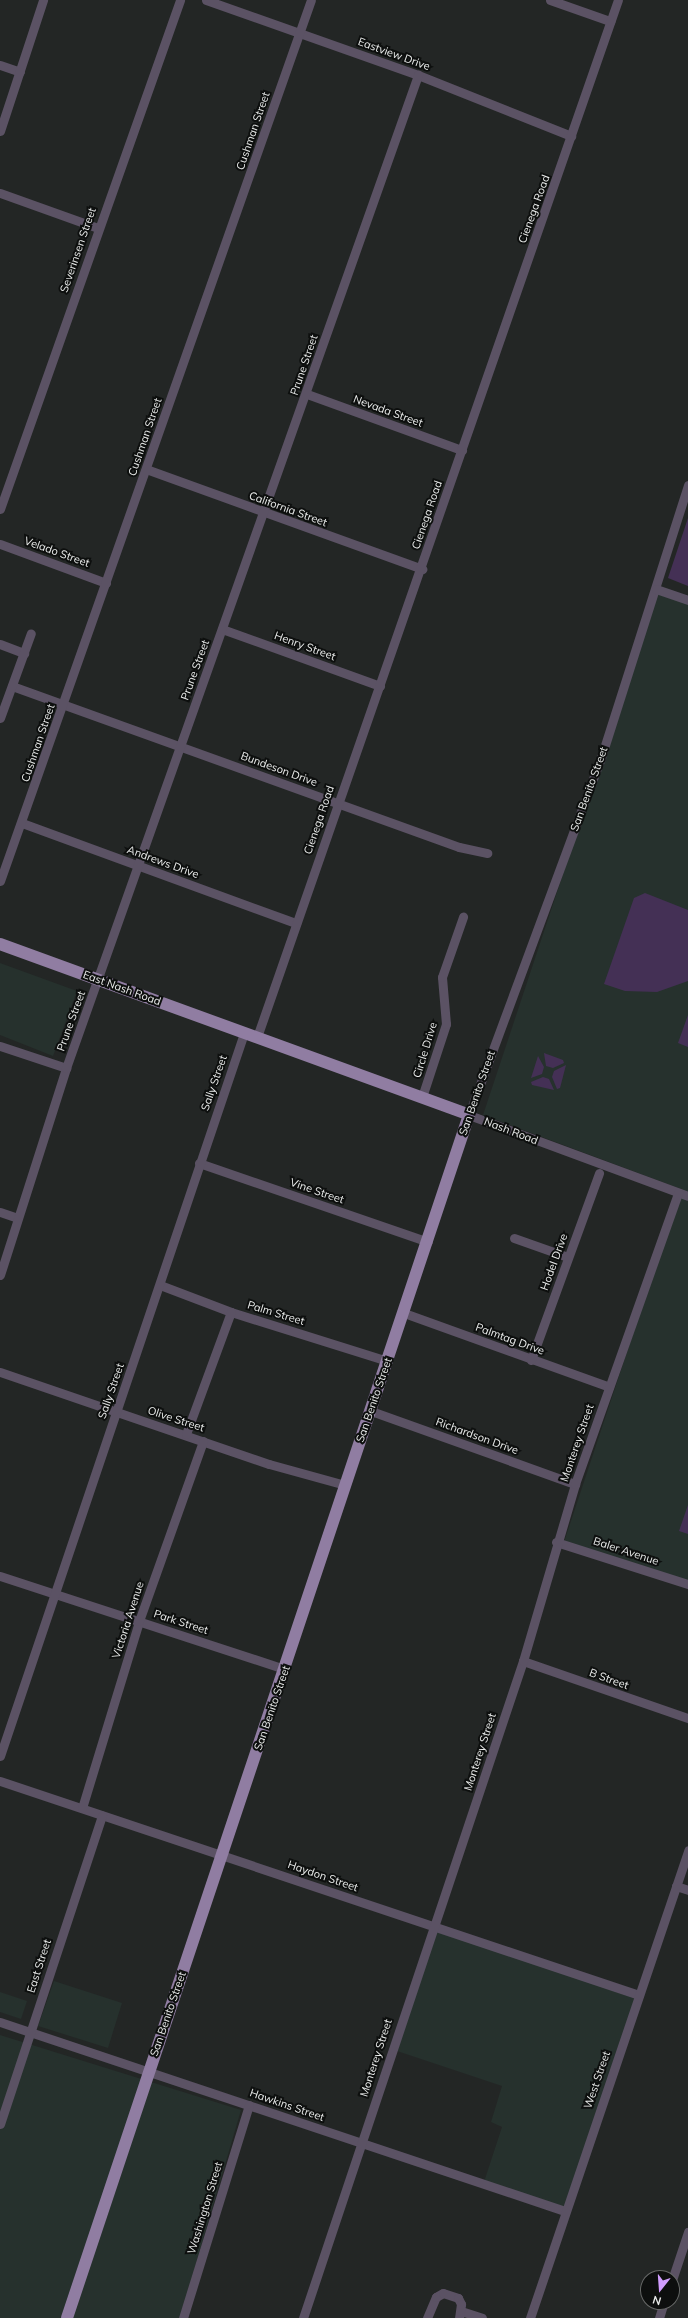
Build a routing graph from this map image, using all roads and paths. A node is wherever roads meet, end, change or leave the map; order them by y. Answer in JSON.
{"nodes":[{"id":1,"x":44,"y":0,"type":"edge"},
{"id":2,"x":180,"y":0,"type":"edge"},
{"id":3,"x":206,"y":0,"type":"edge"},
{"id":4,"x":311,"y":0,"type":"edge"},
{"id":5,"x":550,"y":0,"type":"edge"},
{"id":6,"x":618,"y":0,"type":"edge"},
{"id":7,"x":610,"y":21,"type":"junction"},
{"id":8,"x":299,"y":32,"type":"junction"},
{"id":9,"x":0,"y":65,"type":"edge"},
{"id":10,"x":20,"y":72,"type":"junction"},
{"id":11,"x":418,"y":75,"type":"junction"},
{"id":12,"x":0,"y":131,"type":"edge"},
{"id":13,"x":572,"y":136,"type":"junction"},
{"id":14,"x":0,"y":193,"type":"edge"},
{"id":15,"x":98,"y":228,"type":"junction"},
{"id":16,"x":307,"y":394,"type":"junction"},
{"id":17,"x":462,"y":450,"type":"junction"},
{"id":18,"x":146,"y":469,"type":"junction"},
{"id":19,"x":688,"y":485,"type":"edge"},
{"id":20,"x":0,"y":509,"type":"edge"},
{"id":21,"x":264,"y":513,"type":"junction"},
{"id":22,"x":0,"y":544,"type":"edge"},
{"id":23,"x":422,"y":569,"type":"junction"},
{"id":24,"x":106,"y":583,"type":"junction"},
{"id":25,"x":656,"y":589,"type":"junction"},
{"id":26,"x":688,"y":600,"type":"edge"},
{"id":27,"x":222,"y":629,"type":"junction"},
{"id":28,"x":31,"y":633,"type":"dead end"},
{"id":29,"x":0,"y":644,"type":"edge"},
{"id":30,"x":24,"y":653,"type":"junction"},
{"id":31,"x":12,"y":686,"type":"junction"},
{"id":32,"x":380,"y":686,"type":"junction"},
{"id":33,"x":64,"y":704,"type":"junction"},
{"id":34,"x":0,"y":718,"type":"edge"},
{"id":35,"x":180,"y":746,"type":"junction"},
{"id":36,"x":338,"y":803,"type":"junction"},
{"id":37,"x":22,"y":823,"type":"junction"},
{"id":38,"x":487,"y":853,"type":"dead end"},
{"id":39,"x":138,"y":866,"type":"junction"},
{"id":40,"x":0,"y":881,"type":"edge"},
{"id":41,"x":463,"y":917,"type":"dead end"},
{"id":42,"x":296,"y":923,"type":"junction"},
{"id":43,"x":0,"y":944,"type":"edge"},
{"id":44,"x":99,"y":980,"type":"junction"},
{"id":45,"x":244,"y":1033,"type":"junction"},
{"id":46,"x":257,"y":1037,"type":"junction"},
{"id":47,"x":0,"y":1046,"type":"edge"},
{"id":48,"x":66,"y":1068,"type":"junction"},
{"id":49,"x":422,"y":1097,"type":"junction"},
{"id":50,"x":469,"y":1115,"type":"junction"},
{"id":51,"x":199,"y":1163,"type":"junction"},
{"id":52,"x":599,"y":1173,"type":"dead end"},
{"id":53,"x":678,"y":1193,"type":"junction"},
{"id":54,"x":688,"y":1196,"type":"edge"},
{"id":55,"x":0,"y":1212,"type":"edge"},
{"id":56,"x":17,"y":1218,"type":"junction"},
{"id":57,"x":514,"y":1238,"type":"dead end"},
{"id":58,"x":428,"y":1242,"type":"junction"},
{"id":59,"x":568,"y":1257,"type":"junction"},
{"id":60,"x":0,"y":1275,"type":"edge"},
{"id":61,"x":160,"y":1285,"type":"junction"},
{"id":62,"x":231,"y":1312,"type":"junction"},
{"id":63,"x":404,"y":1313,"type":"junction"},
{"id":64,"x":531,"y":1360,"type":"junction"},
{"id":65,"x":387,"y":1361,"type":"junction"},
{"id":66,"x":0,"y":1372,"type":"edge"},
{"id":67,"x":610,"y":1387,"type":"junction"},
{"id":68,"x":370,"y":1411,"type":"junction"},
{"id":69,"x":116,"y":1412,"type":"junction"},
{"id":70,"x":186,"y":1434,"type":"junction"},
{"id":71,"x":203,"y":1441,"type":"junction"},
{"id":72,"x":575,"y":1484,"type":"junction"},
{"id":73,"x":345,"y":1485,"type":"junction"},
{"id":74,"x":556,"y":1542,"type":"junction"},
{"id":75,"x":0,"y":1576,"type":"edge"},
{"id":76,"x":688,"y":1584,"type":"edge"},
{"id":77,"x":53,"y":1594,"type":"junction"},
{"id":78,"x":139,"y":1621,"type":"junction"},
{"id":79,"x":522,"y":1661,"type":"junction"},
{"id":80,"x":285,"y":1669,"type":"junction"},
{"id":81,"x":688,"y":1718,"type":"edge"},
{"id":82,"x":0,"y":1756,"type":"edge"},
{"id":83,"x":0,"y":1781,"type":"edge"},
{"id":84,"x":82,"y":1808,"type":"junction"},
{"id":85,"x":102,"y":1815,"type":"junction"},
{"id":86,"x":688,"y":1850,"type":"edge"},
{"id":87,"x":222,"y":1855,"type":"junction"},
{"id":88,"x":676,"y":1886,"type":"junction"},
{"id":89,"x":688,"y":1890,"type":"edge"},
{"id":90,"x":434,"y":1926,"type":"junction"},
{"id":91,"x":639,"y":1995,"type":"junction"},
{"id":92,"x":0,"y":2022,"type":"edge"},
{"id":93,"x":30,"y":2032,"type":"junction"},
{"id":94,"x":148,"y":2072,"type":"junction"},
{"id":95,"x":250,"y":2105,"type":"junction"},
{"id":96,"x":0,"y":2124,"type":"edge"},
{"id":97,"x":360,"y":2143,"type":"junction"},
{"id":98,"x":566,"y":2211,"type":"junction"},
{"id":99,"x":688,"y":2232,"type":"edge"},
{"id":100,"x":675,"y":2270,"type":"edge"},
{"id":101,"x":460,"y":2314,"type":"edge"},
{"id":102,"x":67,"y":2318,"type":"edge"},
{"id":103,"x":184,"y":2318,"type":"edge"},
{"id":104,"x":303,"y":2318,"type":"edge"},
{"id":105,"x":427,"y":2318,"type":"edge"},
{"id":106,"x":482,"y":2318,"type":"edge"},
{"id":107,"x":530,"y":2318,"type":"edge"}],
"edges":[{"from":1,"to":10,"type":"street"},
{"from":2,"to":15,"type":"street","name":"Severinsen Street"},
{"from":3,"to":8,"type":"street","name":"Eastview Drive"},
{"from":4,"to":8,"type":"street","name":"Cushman Street"},
{"from":5,"to":7,"type":"street"},
{"from":6,"to":7,"type":"street","name":"Cienega Road"},
{"from":7,"to":13,"type":"street","name":"Cienega Road"},
{"from":8,"to":11,"type":"street","name":"Eastview Drive"},
{"from":8,"to":18,"type":"street","name":"Cushman Street"},
{"from":9,"to":10,"type":"street"},
{"from":10,"to":12,"type":"street"},
{"from":11,"to":13,"type":"street","name":"Eastview Drive"},
{"from":11,"to":16,"type":"street","name":"Prune Street"},
{"from":13,"to":17,"type":"street","name":"Cienega Road"},
{"from":14,"to":15,"type":"street"},
{"from":15,"to":20,"type":"street","name":"Severinsen Street"},
{"from":16,"to":17,"type":"street","name":"Nevada Street"},
{"from":16,"to":21,"type":"street","name":"Prune Street"},
{"from":17,"to":23,"type":"street","name":"Cienega Road"},
{"from":18,"to":21,"type":"street","name":"California Street"},
{"from":18,"to":24,"type":"street","name":"Cushman Street"},
{"from":19,"to":25,"type":"street","name":"San Benito Street"},
{"from":21,"to":23,"type":"street","name":"California Street"},
{"from":21,"to":27,"type":"street","name":"Prune Street"},
{"from":22,"to":24,"type":"street","name":"Velado Street"},
{"from":23,"to":32,"type":"street","name":"Cienega Road"},
{"from":24,"to":33,"type":"street","name":"Cushman Street"},
{"from":25,"to":26,"type":"street"},
{"from":25,"to":50,"type":"street","name":"San Benito Street"},
{"from":27,"to":32,"type":"street","name":"Henry Street"},
{"from":27,"to":35,"type":"street","name":"Prune Street"},
{"from":28,"to":30,"type":"street"},
{"from":29,"to":30,"type":"street"},
{"from":30,"to":31,"type":"street"},
{"from":31,"to":33,"type":"street","name":"Bundeson Drive"},
{"from":31,"to":34,"type":"street"},
{"from":32,"to":36,"type":"street","name":"Cienega Road"},
{"from":33,"to":35,"type":"street","name":"Bundeson Drive"},
{"from":33,"to":37,"type":"street","name":"Cushman Street"},
{"from":35,"to":36,"type":"street","name":"Bundeson Drive"},
{"from":35,"to":39,"type":"street","name":"Prune Street"},
{"from":36,"to":38,"type":"street","name":"Bundeson Drive"},
{"from":36,"to":42,"type":"street","name":"Cienega Road"},
{"from":37,"to":39,"type":"street","name":"Andrews Drive"},
{"from":37,"to":40,"type":"street","name":"Cushman Street"},
{"from":39,"to":42,"type":"street","name":"Andrews Drive"},
{"from":39,"to":44,"type":"street","name":"Prune Street"},
{"from":41,"to":49,"type":"street","name":"Circle Drive"},
{"from":42,"to":46,"type":"street","name":"Cienega Road"},
{"from":43,"to":44,"type":"main road","name":"East Nash Road"},
{"from":44,"to":45,"type":"main road","name":"East Nash Road"},
{"from":44,"to":48,"type":"street","name":"Prune Street"},
{"from":45,"to":46,"type":"main road","name":"Nash Road"},
{"from":45,"to":51,"type":"street","name":"Sally Street"},
{"from":46,"to":49,"type":"main road","name":"Nash Road"},
{"from":47,"to":48,"type":"street"},
{"from":48,"to":56,"type":"street","name":"Prune Street"},
{"from":49,"to":50,"type":"main road","name":"Nash Road"},
{"from":50,"to":53,"type":"street","name":"Nash Road"},
{"from":50,"to":58,"type":"main road","name":"San Benito Street"},
{"from":51,"to":58,"type":"street","name":"Vine Street"},
{"from":51,"to":61,"type":"street","name":"Sally Street"},
{"from":52,"to":59,"type":"street","name":"Hodel Drive"},
{"from":53,"to":54,"type":"street","name":"Nash Road"},
{"from":53,"to":67,"type":"street","name":"Monterey Street"},
{"from":55,"to":56,"type":"street"},
{"from":56,"to":60,"type":"street","name":"Prune Street"},
{"from":57,"to":59,"type":"street"},
{"from":58,"to":63,"type":"main road","name":"San Benito Street"},
{"from":59,"to":64,"type":"street","name":"Hodel Drive"},
{"from":61,"to":62,"type":"street","name":"Palm Street"},
{"from":61,"to":69,"type":"street","name":"Sally Street"},
{"from":62,"to":65,"type":"street","name":"Palm Street"},
{"from":62,"to":70,"type":"street"},
{"from":63,"to":64,"type":"street","name":"Palmtag Drive"},
{"from":63,"to":65,"type":"main road","name":"San Benito Street"},
{"from":64,"to":67,"type":"street","name":"Palmtag Drive"},
{"from":65,"to":68,"type":"main road","name":"San Benito Street"},
{"from":66,"to":69,"type":"street","name":"Olive Street"},
{"from":67,"to":72,"type":"street","name":"Monterey Street"},
{"from":68,"to":72,"type":"street","name":"Richardson Drive"},
{"from":68,"to":73,"type":"main road","name":"San Benito Street"},
{"from":69,"to":70,"type":"street","name":"Olive Street"},
{"from":69,"to":77,"type":"street","name":"Sally Street"},
{"from":70,"to":71,"type":"street","name":"Olive Street"},
{"from":71,"to":73,"type":"street","name":"Olive Street"},
{"from":71,"to":78,"type":"street","name":"Victoria Avenue"},
{"from":72,"to":74,"type":"street","name":"Monterey Street"},
{"from":73,"to":80,"type":"main road","name":"San Benito Street"},
{"from":74,"to":76,"type":"street","name":"Baler Avenue"},
{"from":74,"to":79,"type":"street","name":"Monterey Street"},
{"from":75,"to":77,"type":"street","name":"Park Street"},
{"from":77,"to":78,"type":"street","name":"Park Street"},
{"from":77,"to":82,"type":"street","name":"Sally Street"},
{"from":78,"to":80,"type":"street","name":"Park Street"},
{"from":78,"to":84,"type":"street","name":"Victoria Avenue"},
{"from":79,"to":81,"type":"street","name":"B Street"},
{"from":79,"to":90,"type":"street","name":"Monterey Street"},
{"from":80,"to":87,"type":"main road","name":"San Benito Street"},
{"from":83,"to":84,"type":"street","name":"Haydon Street"},
{"from":84,"to":85,"type":"street","name":"Haydon Street"},
{"from":85,"to":87,"type":"street","name":"Haydon Street"},
{"from":85,"to":93,"type":"street","name":"East Street"},
{"from":86,"to":88,"type":"street","name":"West Street"},
{"from":87,"to":90,"type":"street","name":"Haydon Street"},
{"from":87,"to":94,"type":"main road","name":"San Benito Street"},
{"from":88,"to":89,"type":"street"},
{"from":88,"to":91,"type":"street","name":"West Street"},
{"from":90,"to":91,"type":"street","name":"Haydon Street"},
{"from":90,"to":97,"type":"street","name":"Monterey Street"},
{"from":91,"to":98,"type":"street","name":"West Street"},
{"from":92,"to":93,"type":"street","name":"Hawkins Street"},
{"from":93,"to":94,"type":"street","name":"Hawkins Street"},
{"from":93,"to":96,"type":"street","name":"East Street"},
{"from":94,"to":95,"type":"street","name":"Hawkins Street"},
{"from":94,"to":102,"type":"main road","name":"San Benito Street"},
{"from":95,"to":97,"type":"street","name":"Hawkins Street"},
{"from":95,"to":103,"type":"street","name":"Washington Street"},
{"from":97,"to":98,"type":"street","name":"Hawkins Street"},
{"from":97,"to":104,"type":"street","name":"Monterey Street"},
{"from":98,"to":107,"type":"street","name":"West Street"},
{"from":99,"to":100,"type":"street"},
{"from":101,"to":105,"type":"street"},
{"from":101,"to":106,"type":"street"}]}
